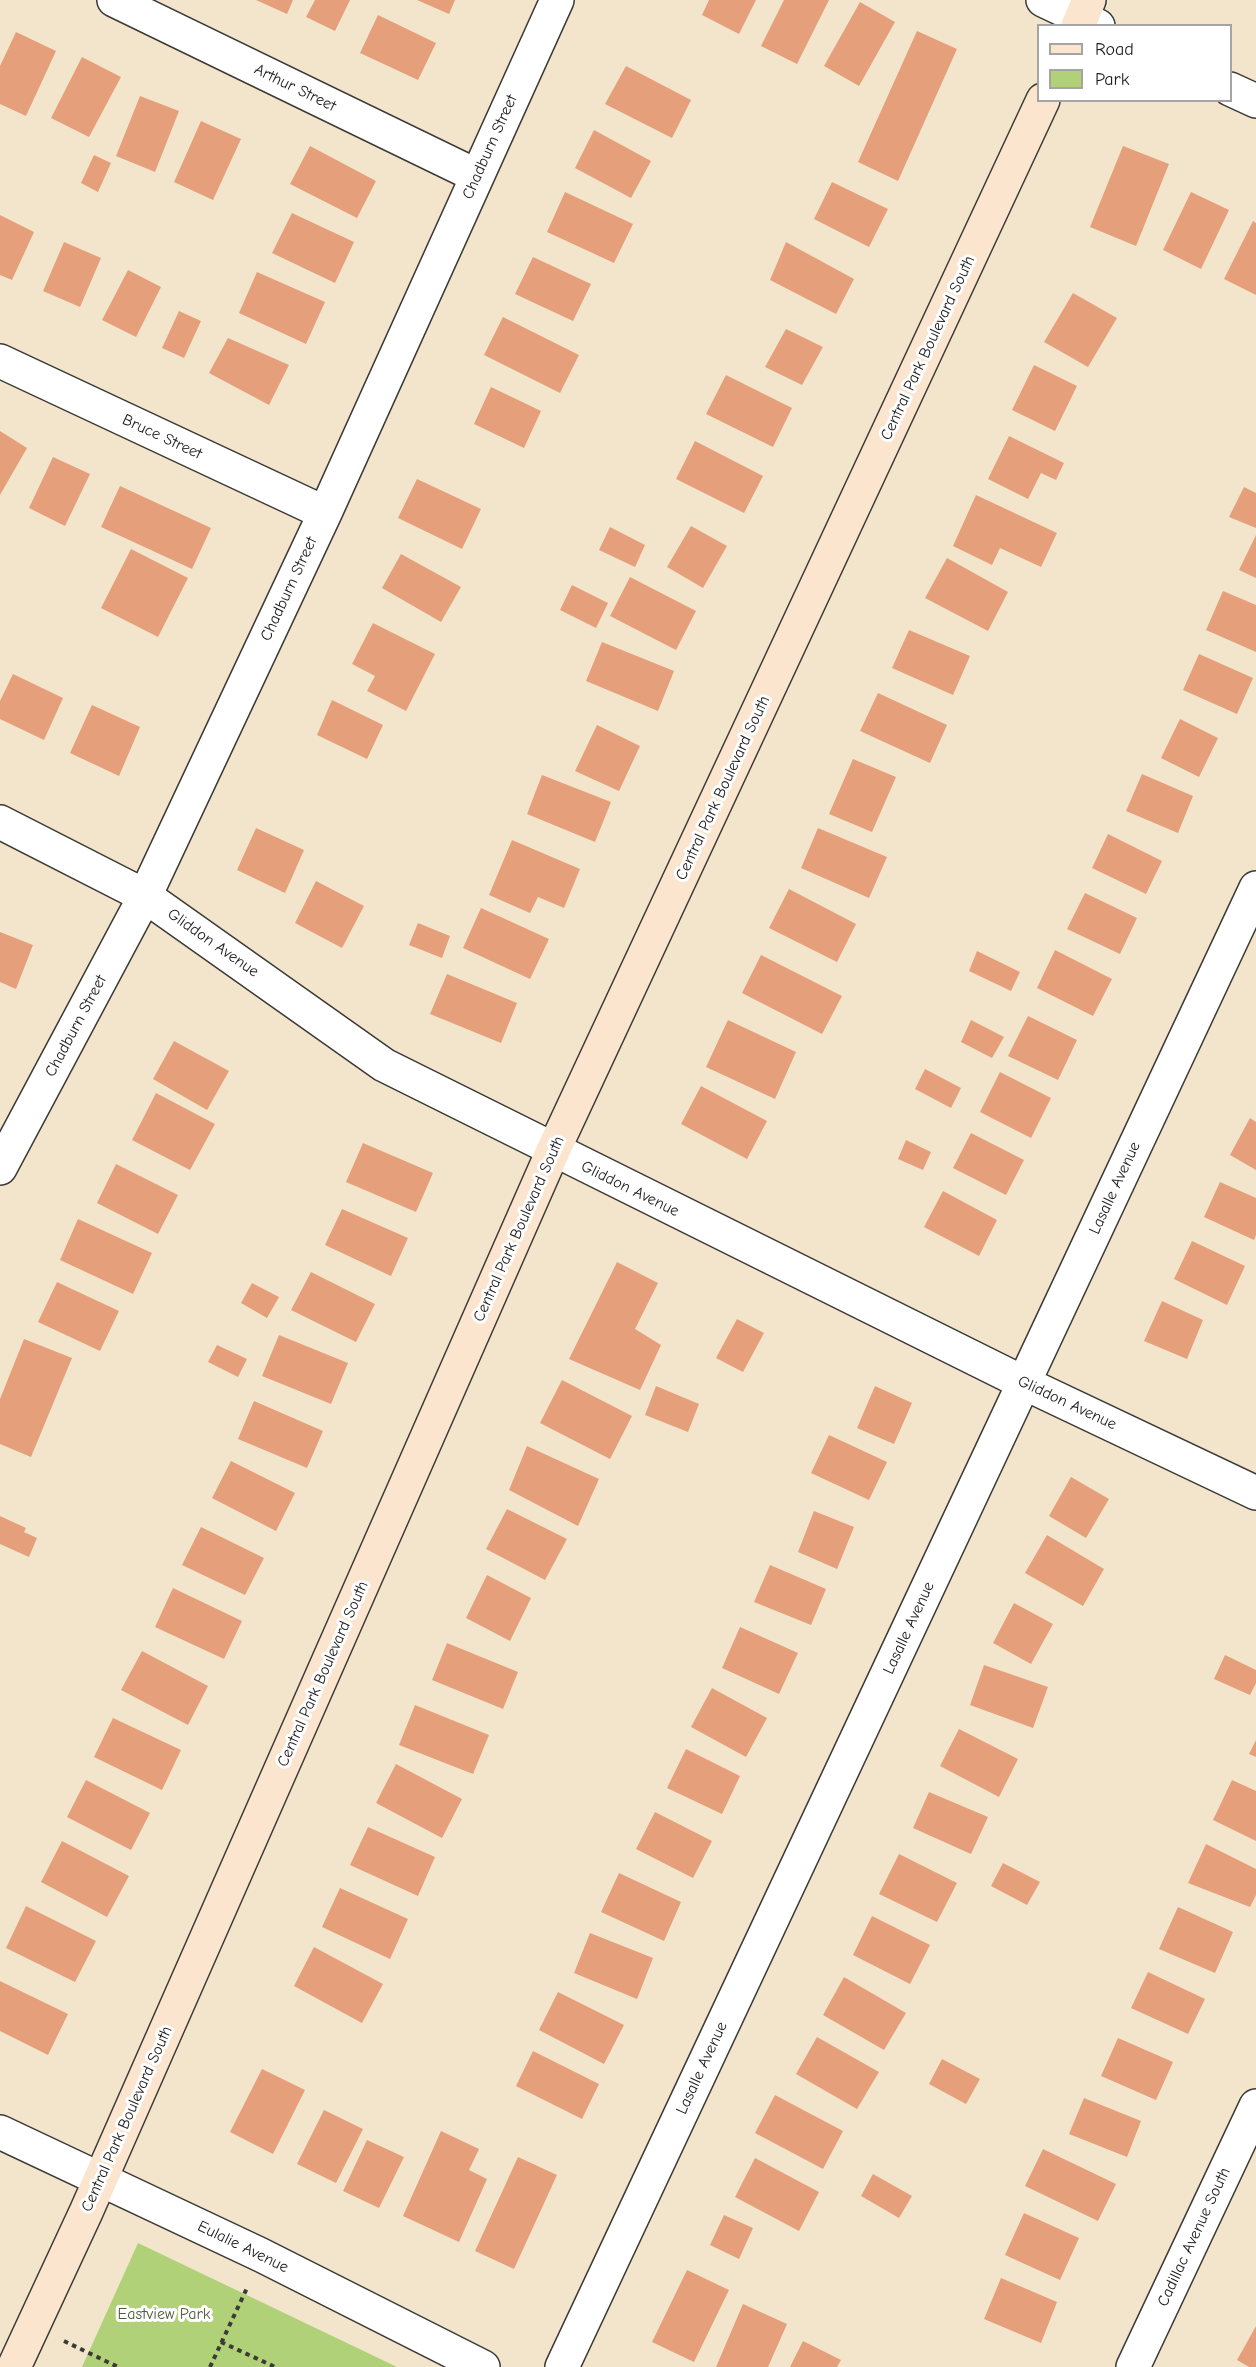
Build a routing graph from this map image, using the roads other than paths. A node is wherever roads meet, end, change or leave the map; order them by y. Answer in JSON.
{"nodes":[{"id":1,"x":114,"y":0,"type":"edge"},
{"id":2,"x":556,"y":0,"type":"edge"},
{"id":3,"x":1043,"y":0,"type":"edge"},
{"id":4,"x":1087,"y":17,"type":"edge"},
{"id":5,"x":1232,"y":90,"type":"edge"},
{"id":6,"x":1256,"y":101,"type":"edge"},
{"id":7,"x":1042,"y":102,"type":"edge"},
{"id":8,"x":477,"y":176,"type":"junction"},
{"id":9,"x":0,"y":361,"type":"edge"},
{"id":10,"x":325,"y":513,"type":"junction"},
{"id":11,"x":0,"y":822,"type":"edge"},
{"id":12,"x":1256,"y":888,"type":"edge"},
{"id":13,"x":146,"y":896,"type":"junction"},
{"id":14,"x":554,"y":1151,"type":"junction"},
{"id":15,"x":0,"y":1168,"type":"edge"},
{"id":16,"x":1024,"y":1383,"type":"junction"},
{"id":17,"x":1256,"y":1492,"type":"edge"},
{"id":18,"x":1256,"y":2106,"type":"edge"},
{"id":19,"x":0,"y":2132,"type":"edge"},
{"id":20,"x":100,"y":2178,"type":"junction"},
{"id":21,"x":14,"y":2367,"type":"edge"},
{"id":22,"x":483,"y":2367,"type":"edge"},
{"id":23,"x":562,"y":2367,"type":"edge"},
{"id":24,"x":1133,"y":2367,"type":"edge"}],
"edges":[{"from":1,"to":8,"type":"street","name":"Arthur Street"},
{"from":2,"to":8,"type":"street","name":"Chadburn Street"},
{"from":3,"to":4,"type":"street"},
{"from":5,"to":6,"type":"street"},
{"from":7,"to":14,"type":"street","name":"Central Park Boulevard South"},
{"from":8,"to":10,"type":"street","name":"Chadburn Street"},
{"from":9,"to":10,"type":"street","name":"Bruce Street"},
{"from":10,"to":13,"type":"street","name":"Chadburn Street"},
{"from":11,"to":13,"type":"street","name":"Gliddon Avenue"},
{"from":12,"to":16,"type":"street","name":"Lasalle Avenue"},
{"from":13,"to":14,"type":"street","name":"Gliddon Avenue"},
{"from":13,"to":15,"type":"street","name":"Chadburn Street"},
{"from":14,"to":16,"type":"street","name":"Gliddon Avenue"},
{"from":14,"to":20,"type":"street","name":"Central Park Boulevard South"},
{"from":16,"to":17,"type":"street","name":"Gliddon Avenue"},
{"from":16,"to":23,"type":"street","name":"Lasalle Avenue"},
{"from":18,"to":24,"type":"street","name":"Cadillac Avenue South"},
{"from":19,"to":20,"type":"street","name":"Eulalie Avenue"},
{"from":20,"to":21,"type":"street","name":"Central Park Boulevard South"},
{"from":20,"to":22,"type":"street","name":"Eulalie Avenue"}]}
